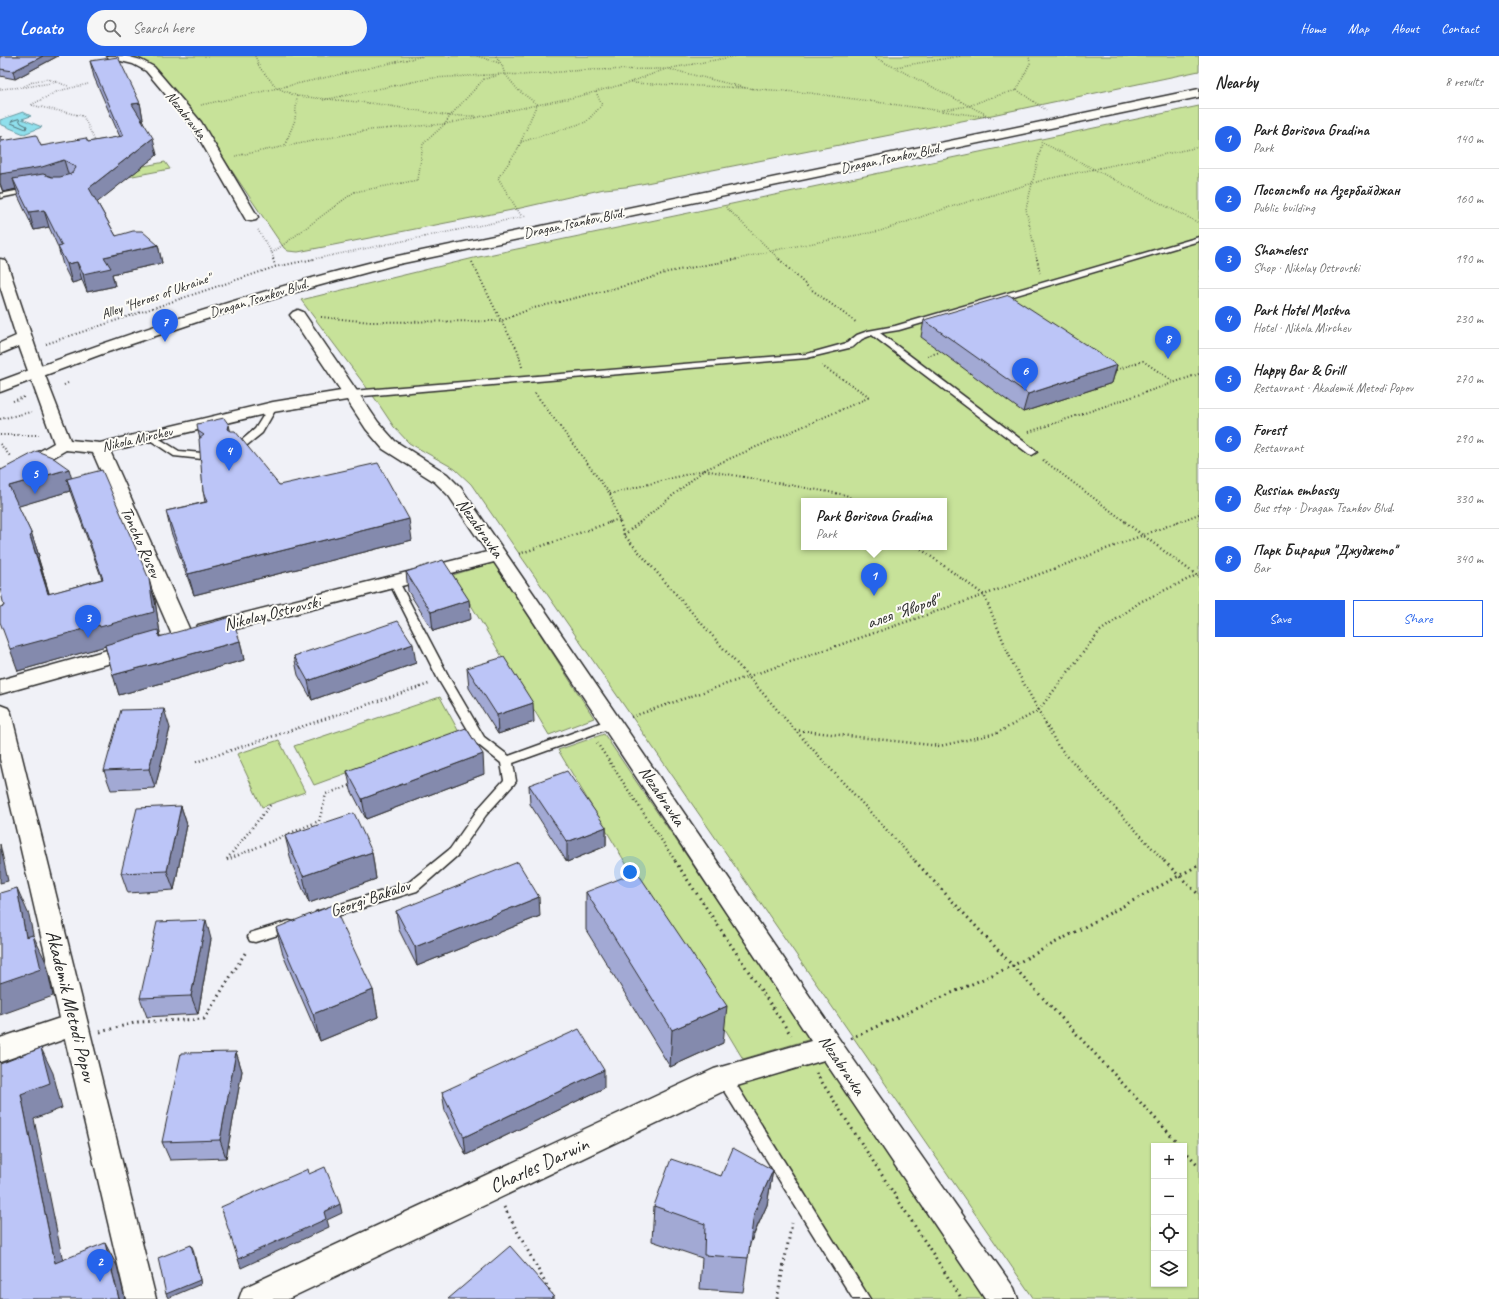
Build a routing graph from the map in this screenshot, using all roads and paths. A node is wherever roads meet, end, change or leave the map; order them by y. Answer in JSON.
{"nodes":[{"id":1,"x":114,"y":56,"type":"edge"},
{"id":2,"x":255,"y":56,"type":"edge"},
{"id":3,"x":424,"y":56,"type":"edge"},
{"id":4,"x":477,"y":56,"type":"edge"},
{"id":5,"x":496,"y":56,"type":"edge"},
{"id":6,"x":738,"y":56,"type":"edge"},
{"id":7,"x":872,"y":56,"type":"edge"},
{"id":8,"x":961,"y":56,"type":"edge"},
{"id":9,"x":1029,"y":56,"type":"edge"},
{"id":10,"x":500,"y":63,"type":"junction"},
{"id":11,"x":894,"y":67,"type":"junction"},
{"id":12,"x":666,"y":69,"type":"junction"},
{"id":13,"x":505,"y":74,"type":"junction"},
{"id":14,"x":59,"y":82,"type":"junction"},
{"id":15,"x":628,"y":83,"type":"junction"},
{"id":16,"x":88,"y":84,"type":"dead end"},
{"id":17,"x":23,"y":87,"type":"junction"},
{"id":18,"x":69,"y":87,"type":"junction"},
{"id":19,"x":277,"y":88,"type":"junction"},
{"id":20,"x":746,"y":88,"type":"junction"},
{"id":21,"x":1199,"y":88,"type":"edge"},
{"id":22,"x":0,"y":90,"type":"edge"},
{"id":23,"x":1017,"y":90,"type":"junction"},
{"id":24,"x":596,"y":92,"type":"junction"},
{"id":25,"x":1199,"y":93,"type":"edge"},
{"id":26,"x":297,"y":96,"type":"junction"},
{"id":27,"x":323,"y":100,"type":"junction"},
{"id":28,"x":1159,"y":101,"type":"junction"},
{"id":29,"x":537,"y":104,"type":"junction"},
{"id":30,"x":969,"y":106,"type":"junction"},
{"id":31,"x":182,"y":109,"type":"junction"},
{"id":32,"x":937,"y":110,"type":"junction"},
{"id":33,"x":1046,"y":110,"type":"dead end"},
{"id":34,"x":450,"y":116,"type":"junction"},
{"id":35,"x":481,"y":116,"type":"junction"},
{"id":36,"x":445,"y":124,"type":"junction"},
{"id":37,"x":1038,"y":141,"type":"dead end"},
{"id":38,"x":521,"y":142,"type":"junction"},
{"id":39,"x":1042,"y":143,"type":"junction"},
{"id":40,"x":284,"y":147,"type":"junction"},
{"id":41,"x":1199,"y":147,"type":"edge"},
{"id":42,"x":99,"y":148,"type":"edge"},
{"id":43,"x":217,"y":159,"type":"junction"},
{"id":44,"x":1095,"y":170,"type":"junction"},
{"id":45,"x":1033,"y":183,"type":"junction"},
{"id":46,"x":36,"y":189,"type":"edge"},
{"id":47,"x":0,"y":196,"type":"edge"},
{"id":48,"x":722,"y":203,"type":"dead end"},
{"id":49,"x":250,"y":217,"type":"joint"},
{"id":50,"x":522,"y":217,"type":"dead end"},
{"id":51,"x":1199,"y":223,"type":"edge"},
{"id":52,"x":1199,"y":239,"type":"edge"},
{"id":53,"x":463,"y":246,"type":"junction"},
{"id":54,"x":770,"y":251,"type":"junction"},
{"id":55,"x":272,"y":252,"type":"junction"},
{"id":56,"x":0,"y":263,"type":"edge"},
{"id":57,"x":2,"y":278,"type":"edge"},
{"id":58,"x":1044,"y":284,"type":"junction"},
{"id":59,"x":999,"y":297,"type":"junction"},
{"id":60,"x":1010,"y":303,"type":"edge"},
{"id":61,"x":298,"y":315,"type":"joint"},
{"id":62,"x":501,"y":321,"type":"junction"},
{"id":63,"x":873,"y":332,"type":"junction"},
{"id":64,"x":25,"y":338,"type":"junction"},
{"id":65,"x":43,"y":344,"type":"dead end"},
{"id":66,"x":0,"y":349,"type":"edge"},
{"id":67,"x":940,"y":352,"type":"edge"},
{"id":68,"x":932,"y":354,"type":"dead end"},
{"id":69,"x":807,"y":356,"type":"junction"},
{"id":70,"x":1116,"y":370,"type":"dead end"},
{"id":71,"x":36,"y":373,"type":"junction"},
{"id":72,"x":1199,"y":374,"type":"edge"},
{"id":73,"x":526,"y":380,"type":"junction"},
{"id":74,"x":1175,"y":382,"type":"junction"},
{"id":75,"x":68,"y":383,"type":"dead end"},
{"id":76,"x":64,"y":385,"type":"dead end"},
{"id":77,"x":0,"y":387,"type":"edge"},
{"id":78,"x":352,"y":394,"type":"junction"},
{"id":79,"x":49,"y":407,"type":"junction"},
{"id":80,"x":273,"y":407,"type":"junction"},
{"id":81,"x":0,"y":419,"type":"edge"},
{"id":82,"x":0,"y":435,"type":"edge"},
{"id":83,"x":150,"y":436,"type":"junction"},
{"id":84,"x":1012,"y":437,"type":"junction"},
{"id":85,"x":61,"y":440,"type":"junction"},
{"id":86,"x":0,"y":444,"type":"edge"},
{"id":87,"x":100,"y":448,"type":"junction"},
{"id":88,"x":238,"y":448,"type":"edge"},
{"id":89,"x":1032,"y":452,"type":"joint"},
{"id":90,"x":9,"y":454,"type":"dead end"},
{"id":91,"x":202,"y":456,"type":"edge"},
{"id":92,"x":704,"y":470,"type":"junction"},
{"id":93,"x":0,"y":481,"type":"edge"},
{"id":94,"x":610,"y":494,"type":"junction"},
{"id":95,"x":850,"y":498,"type":"edge"},
{"id":96,"x":1199,"y":514,"type":"edge"},
{"id":97,"x":619,"y":519,"type":"junction"},
{"id":98,"x":624,"y":535,"type":"junction"},
{"id":99,"x":1143,"y":535,"type":"junction"},
{"id":100,"x":922,"y":550,"type":"edge"},
{"id":101,"x":501,"y":557,"type":"junction"},
{"id":102,"x":1198,"y":576,"type":"edge"},
{"id":103,"x":394,"y":582,"type":"junction"},
{"id":104,"x":984,"y":595,"type":"junction"},
{"id":105,"x":167,"y":640,"type":"junction"},
{"id":106,"x":748,"y":678,"type":"junction"},
{"id":107,"x":444,"y":679,"type":"junction"},
{"id":108,"x":0,"y":687,"type":"edge"},
{"id":109,"x":1038,"y":711,"type":"junction"},
{"id":110,"x":0,"y":713,"type":"edge"},
{"id":111,"x":612,"y":723,"type":"junction"},
{"id":112,"x":795,"y":730,"type":"junction"},
{"id":113,"x":589,"y":731,"type":"junction"},
{"id":114,"x":507,"y":761,"type":"junction"},
{"id":115,"x":196,"y":762,"type":"dead end"},
{"id":116,"x":7,"y":773,"type":"edge"},
{"id":117,"x":356,"y":784,"type":"edge"},
{"id":118,"x":272,"y":803,"type":"dead end"},
{"id":119,"x":1199,"y":865,"type":"edge"},
{"id":120,"x":1177,"y":876,"type":"junction"},
{"id":121,"x":1199,"y":895,"type":"edge"},
{"id":122,"x":255,"y":937,"type":"joint"},
{"id":123,"x":1012,"y":966,"type":"junction"},
{"id":124,"x":75,"y":1024,"type":"junction"},
{"id":125,"x":830,"y":1047,"type":"junction"},
{"id":126,"x":0,"y":1050,"type":"edge"},
{"id":127,"x":804,"y":1055,"type":"junction"},
{"id":128,"x":724,"y":1078,"type":"junction"},
{"id":129,"x":1178,"y":1143,"type":"edge"},
{"id":130,"x":1187,"y":1153,"type":"edge"},
{"id":131,"x":1199,"y":1166,"type":"edge"},
{"id":132,"x":493,"y":1188,"type":"junction"},
{"id":133,"x":798,"y":1196,"type":"junction"},
{"id":134,"x":141,"y":1299,"type":"edge"},
{"id":135,"x":254,"y":1299,"type":"edge"},
{"id":136,"x":554,"y":1299,"type":"edge"},
{"id":137,"x":777,"y":1299,"type":"edge"},
{"id":138,"x":862,"y":1299,"type":"edge"},
{"id":139,"x":962,"y":1299,"type":"edge"},
{"id":140,"x":1003,"y":1299,"type":"edge"}],
"edges":[{"from":1,"to":31,"type":"street","name":"Nezabravka"},
{"from":2,"to":19,"type":"path"},
{"from":3,"to":19,"type":"path"},
{"from":4,"to":10,"type":"path"},
{"from":5,"to":10,"type":"path"},
{"from":6,"to":12,"type":"path"},
{"from":7,"to":11,"type":"path"},
{"from":8,"to":11,"type":"path"},
{"from":9,"to":23,"type":"path"},
{"from":10,"to":13,"type":"path"},
{"from":11,"to":30,"type":"path"},
{"from":12,"to":13,"type":"path"},
{"from":12,"to":15,"type":"path"},
{"from":12,"to":20,"type":"path"},
{"from":13,"to":27,"type":"path"},
{"from":13,"to":29,"type":"path"},
{"from":13,"to":34,"type":"path"},
{"from":14,"to":17,"type":"path"},
{"from":14,"to":17,"type":"path"},
{"from":14,"to":18,"type":"path"},
{"from":15,"to":20,"type":"path"},
{"from":15,"to":24,"type":"path"},
{"from":16,"to":18,"type":"path"},
{"from":17,"to":22,"type":"path"},
{"from":18,"to":42,"type":"path"},
{"from":19,"to":26,"type":"path"},
{"from":19,"to":31,"type":"path"},
{"from":20,"to":32,"type":"path"},
{"from":21,"to":28,"type":"main road","name":"Dragan Tsankov Blvd."},
{"from":23,"to":30,"type":"path"},
{"from":23,"to":33,"type":"path"},
{"from":24,"to":29,"type":"path"},
{"from":24,"to":38,"type":"path"},
{"from":25,"to":28,"type":"main road","name":"Dragan Tsankov Blvd."},
{"from":26,"to":27,"type":"path"},
{"from":26,"to":40,"type":"path"},
{"from":27,"to":34,"type":"path"},
{"from":28,"to":53,"type":"main road","name":"Dragan Tsankov Blvd."},
{"from":29,"to":35,"type":"path"},
{"from":29,"to":38,"type":"path"},
{"from":30,"to":32,"type":"path"},
{"from":30,"to":32,"type":"path"},
{"from":31,"to":43,"type":"street","name":"Nezabravka"},
{"from":34,"to":35,"type":"path"},
{"from":34,"to":36,"type":"path"},
{"from":35,"to":36,"type":"path"},
{"from":36,"to":40,"type":"path"},
{"from":36,"to":55,"type":"path"},
{"from":37,"to":39,"type":"path"},
{"from":38,"to":50,"type":"path"},
{"from":39,"to":44,"type":"path"},
{"from":39,"to":45,"type":"path"},
{"from":40,"to":43,"type":"path"},
{"from":41,"to":44,"type":"path"},
{"from":43,"to":49,"type":"street","name":"Nezabravka"},
{"from":44,"to":45,"type":"path"},
{"from":44,"to":51,"type":"path"},
{"from":45,"to":54,"type":"path"},
{"from":45,"to":58,"type":"path"},
{"from":46,"to":47,"type":"lane"},
{"from":48,"to":54,"type":"path"},
{"from":49,"to":55,"type":"path"},
{"from":52,"to":58,"type":"lane"},
{"from":53,"to":62,"type":"path"},
{"from":53,"to":71,"type":"main road","name":"Dragan Tsankov Blvd."},
{"from":54,"to":62,"type":"path"},
{"from":54,"to":63,"type":"path"},
{"from":55,"to":65,"type":"path","name":"Alley \"Heroes of Ukraine\""},
{"from":56,"to":57,"type":"street"},
{"from":57,"to":64,"type":"street"},
{"from":58,"to":59,"type":"lane"},
{"from":59,"to":60,"type":"lane"},
{"from":59,"to":63,"type":"lane"},
{"from":61,"to":62,"type":"path"},
{"from":61,"to":78,"type":"street","name":"Nezabravka"},
{"from":62,"to":73,"type":"path"},
{"from":63,"to":69,"type":"lane"},
{"from":63,"to":84,"type":"lane"},
{"from":64,"to":66,"type":"street"},
{"from":64,"to":71,"type":"street"},
{"from":67,"to":68,"type":"path"},
{"from":69,"to":73,"type":"lane"},
{"from":69,"to":92,"type":"path"},
{"from":70,"to":74,"type":"path"},
{"from":71,"to":77,"type":"main road","name":"Dragan Tsankov Blvd."},
{"from":71,"to":79,"type":"street"},
{"from":72,"to":74,"type":"path"},
{"from":73,"to":78,"type":"lane"},
{"from":73,"to":94,"type":"path"},
{"from":74,"to":84,"type":"path"},
{"from":75,"to":76,"type":"path"},
{"from":78,"to":80,"type":"street","name":"Nikola Mirchev"},
{"from":78,"to":101,"type":"street","name":"Nezabravka"},
{"from":79,"to":81,"type":"path"},
{"from":79,"to":85,"type":"street"},
{"from":80,"to":83,"type":"street","name":"Nikola Mirchev"},
{"from":80,"to":88,"type":"lane"},
{"from":82,"to":85,"type":"path"},
{"from":83,"to":87,"type":"street","name":"Nikola Mirchev"},
{"from":83,"to":91,"type":"lane"},
{"from":84,"to":89,"type":"lane"},
{"from":85,"to":87,"type":"street","name":"Nikola Mirchev"},
{"from":85,"to":93,"type":"street"},
{"from":86,"to":90,"type":"path"},
{"from":87,"to":105,"type":"street","name":"Toncho Rusev"},
{"from":89,"to":99,"type":"path"},
{"from":92,"to":94,"type":"path"},
{"from":92,"to":95,"type":"path"},
{"from":92,"to":98,"type":"path"},
{"from":94,"to":97,"type":"path"},
{"from":96,"to":99,"type":"path","name":"алея \"Яворов\""},
{"from":97,"to":98,"type":"path"},
{"from":97,"to":101,"type":"path"},
{"from":98,"to":106,"type":"path"},
{"from":99,"to":102,"type":"path"},
{"from":99,"to":104,"type":"path","name":"алея \"Яворов\""},
{"from":100,"to":104,"type":"path"},
{"from":101,"to":103,"type":"street","name":"Nikolay Ostrovski"},
{"from":101,"to":111,"type":"street","name":"Nezabravka"},
{"from":102,"to":109,"type":"path"},
{"from":103,"to":105,"type":"street","name":"Nikolay Ostrovski"},
{"from":103,"to":107,"type":"lane"},
{"from":104,"to":106,"type":"path","name":"алея \"Яворов\""},
{"from":104,"to":109,"type":"path"},
{"from":105,"to":108,"type":"street","name":"Nikolay Ostrovski"},
{"from":106,"to":111,"type":"path","name":"алея \"Яворов\""},
{"from":106,"to":112,"type":"path"},
{"from":107,"to":114,"type":"lane"},
{"from":107,"to":115,"type":"path"},
{"from":109,"to":112,"type":"path"},
{"from":109,"to":120,"type":"path"},
{"from":110,"to":116,"type":"street","name":"Akademik Metodi Popov"},
{"from":111,"to":113,"type":"lane"},
{"from":111,"to":125,"type":"street","name":"Nezabravka"},
{"from":112,"to":123,"type":"path"},
{"from":113,"to":114,"type":"lane"},
{"from":113,"to":127,"type":"path"},
{"from":114,"to":122,"type":"lane","name":"Georgi Bakalov"},
{"from":116,"to":124,"type":"street","name":"Akademik Metodi Popov"},
{"from":117,"to":118,"type":"path"},
{"from":119,"to":120,"type":"path"},
{"from":120,"to":121,"type":"path"},
{"from":120,"to":123,"type":"path"},
{"from":122,"to":124,"type":"path"},
{"from":123,"to":125,"type":"path"},
{"from":123,"to":129,"type":"path"},
{"from":124,"to":126,"type":"street"},
{"from":124,"to":134,"type":"street","name":"Akademik Metodi Popov"},
{"from":125,"to":127,"type":"street","name":"Charles Darwin"},
{"from":125,"to":140,"type":"street","name":"Nezabravka"},
{"from":127,"to":128,"type":"street","name":"Charles Darwin"},
{"from":127,"to":139,"type":"path"},
{"from":128,"to":132,"type":"street","name":"Charles Darwin"},
{"from":128,"to":133,"type":"lane"},
{"from":130,"to":131,"type":"path"},
{"from":132,"to":135,"type":"street","name":"Charles Darwin"},
{"from":132,"to":136,"type":"path"},
{"from":133,"to":137,"type":"path"},
{"from":133,"to":138,"type":"lane"}]}
